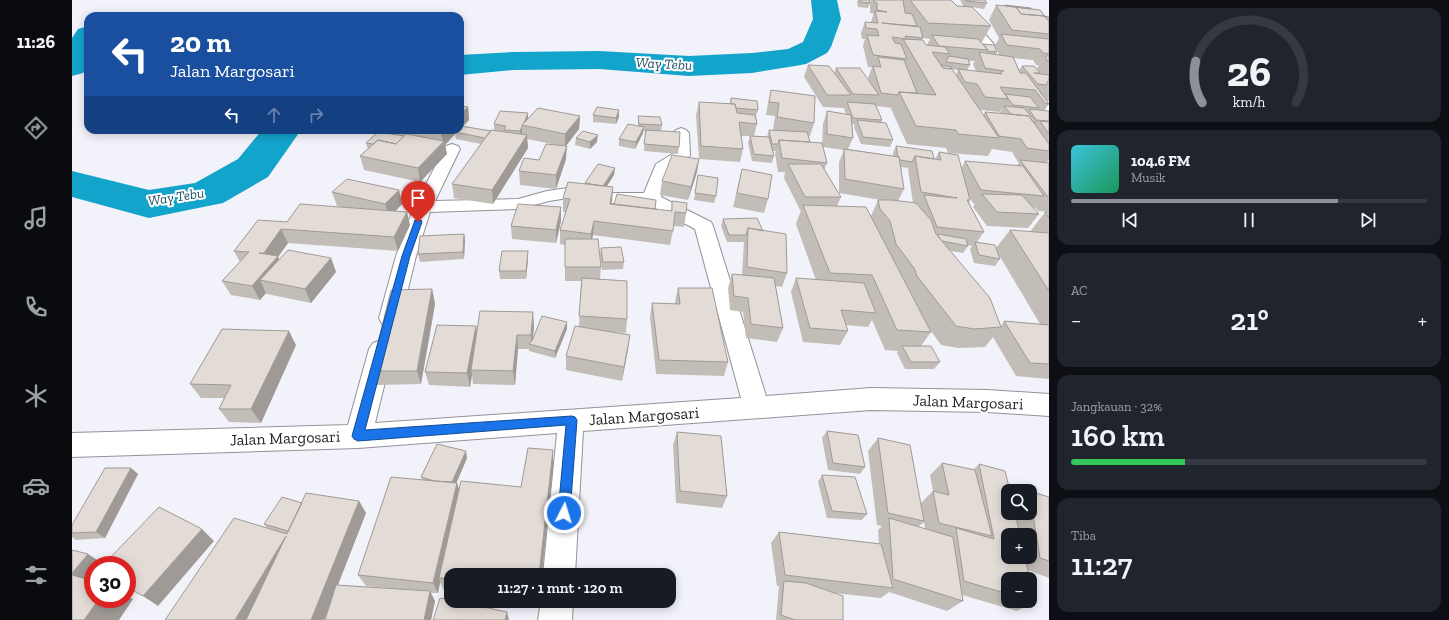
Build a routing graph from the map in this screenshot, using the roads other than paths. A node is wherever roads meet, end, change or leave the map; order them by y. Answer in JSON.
{"nodes":[{"id":1,"x":961,"y":14,"type":"edge"},
{"id":2,"x":1049,"y":109,"type":"edge"},
{"id":3,"x":681,"y":133,"type":"edge"},
{"id":4,"x":452,"y":148,"type":"dead end"},
{"id":5,"x":651,"y":200,"type":"junction"},
{"id":6,"x":423,"y":207,"type":"junction"},
{"id":7,"x":1049,"y":405,"type":"edge"},
{"id":8,"x":757,"y":408,"type":"junction"},
{"id":9,"x":572,"y":420,"type":"junction"},
{"id":10,"x":358,"y":436,"type":"junction"},
{"id":11,"x":72,"y":445,"type":"edge"},
{"id":12,"x":560,"y":568,"type":"edge"},
{"id":13,"x":556,"y":608,"type":"edge"},
{"id":14,"x":555,"y":620,"type":"edge"}],
"edges":[{"from":1,"to":2,"type":"street"},
{"from":3,"to":5,"type":"street"},
{"from":4,"to":6,"type":"street"},
{"from":5,"to":6,"type":"street"},
{"from":5,"to":8,"type":"street"},
{"from":6,"to":10,"type":"street"},
{"from":7,"to":8,"type":"street","name":"Jalan Margosari"},
{"from":8,"to":9,"type":"street","name":"Jalan Margosari"},
{"from":9,"to":10,"type":"street","name":"Jalan Margosari"},
{"from":9,"to":12,"type":"street"},
{"from":10,"to":11,"type":"street","name":"Jalan Margosari"},
{"from":13,"to":14,"type":"street"}]}
